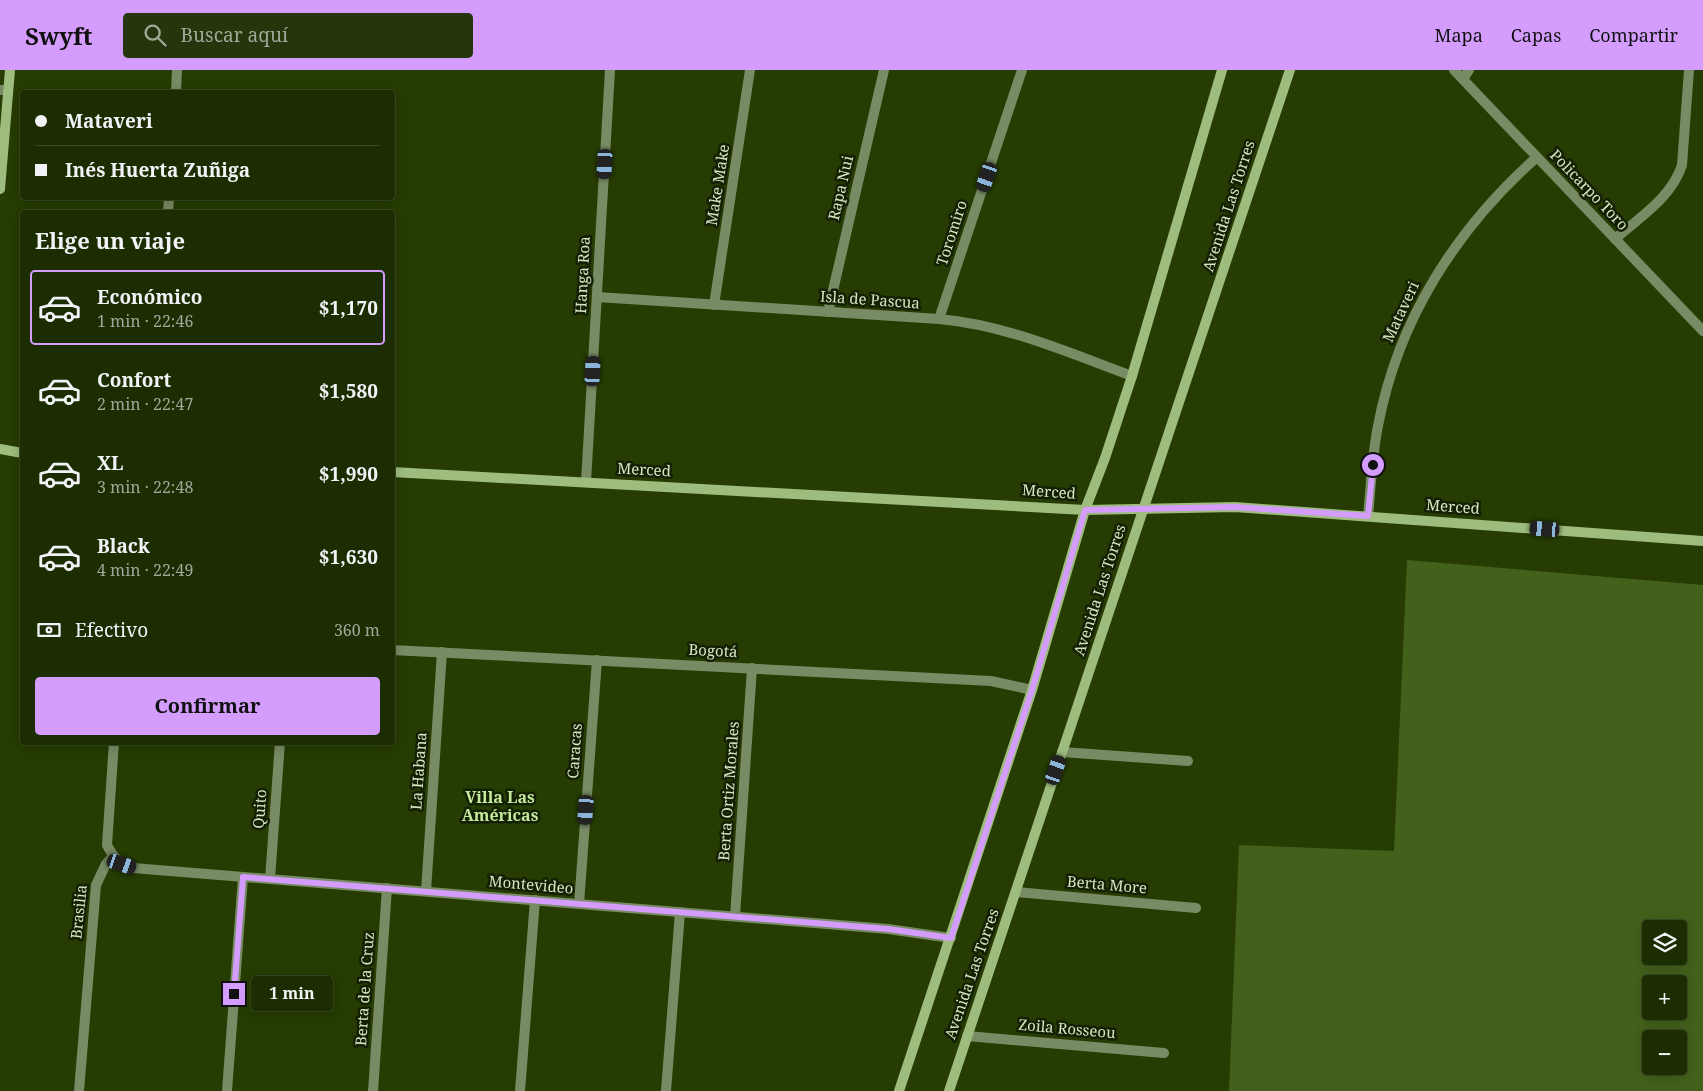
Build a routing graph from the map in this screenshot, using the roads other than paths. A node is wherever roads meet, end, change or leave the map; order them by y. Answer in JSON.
{"nodes":[{"id":1,"x":10,"y":70,"type":"edge"},
{"id":2,"x":177,"y":70,"type":"edge"},
{"id":3,"x":610,"y":70,"type":"edge"},
{"id":4,"x":750,"y":70,"type":"edge"},
{"id":5,"x":884,"y":70,"type":"edge"},
{"id":6,"x":1022,"y":70,"type":"edge"},
{"id":7,"x":1222,"y":70,"type":"edge"},
{"id":8,"x":1290,"y":70,"type":"edge"},
{"id":9,"x":1454,"y":70,"type":"edge"},
{"id":10,"x":1689,"y":70,"type":"edge"},
{"id":11,"x":1466,"y":74,"type":"edge"},
{"id":12,"x":4,"y":90,"type":"edge"},
{"id":13,"x":176,"y":90,"type":"edge"},
{"id":14,"x":1537,"y":157,"type":"junction"},
{"id":15,"x":0,"y":189,"type":"edge"},
{"id":16,"x":1615,"y":239,"type":"junction"},
{"id":17,"x":597,"y":297,"type":"junction"},
{"id":18,"x":714,"y":305,"type":"junction"},
{"id":19,"x":828,"y":312,"type":"junction"},
{"id":20,"x":939,"y":319,"type":"junction"},
{"id":21,"x":1703,"y":331,"type":"edge"},
{"id":22,"x":1132,"y":376,"type":"junction"},
{"id":23,"x":0,"y":449,"type":"edge"},
{"id":24,"x":20,"y":453,"type":"edge"},
{"id":25,"x":395,"y":472,"type":"edge"},
{"id":26,"x":586,"y":482,"type":"junction"},
{"id":27,"x":1144,"y":508,"type":"junction"},
{"id":28,"x":1085,"y":510,"type":"junction"},
{"id":29,"x":1368,"y":516,"type":"junction"},
{"id":30,"x":1703,"y":541,"type":"edge"},
{"id":31,"x":395,"y":650,"type":"edge"},
{"id":32,"x":442,"y":652,"type":"junction"},
{"id":33,"x":597,"y":660,"type":"junction"},
{"id":34,"x":752,"y":668,"type":"junction"},
{"id":35,"x":1032,"y":690,"type":"junction"},
{"id":36,"x":114,"y":745,"type":"edge"},
{"id":37,"x":280,"y":745,"type":"edge"},
{"id":38,"x":1062,"y":752,"type":"junction"},
{"id":39,"x":1188,"y":761,"type":"dead end"},
{"id":40,"x":112,"y":856,"type":"junction"},
{"id":41,"x":243,"y":877,"type":"junction"},
{"id":42,"x":270,"y":879,"type":"junction"},
{"id":43,"x":387,"y":888,"type":"junction"},
{"id":44,"x":426,"y":891,"type":"junction"},
{"id":45,"x":1016,"y":892,"type":"junction"},
{"id":46,"x":535,"y":900,"type":"junction"},
{"id":47,"x":579,"y":904,"type":"junction"},
{"id":48,"x":1196,"y":908,"type":"dead end"},
{"id":49,"x":680,"y":912,"type":"junction"},
{"id":50,"x":735,"y":916,"type":"junction"},
{"id":51,"x":951,"y":938,"type":"junction"},
{"id":52,"x":967,"y":1036,"type":"junction"},
{"id":53,"x":1164,"y":1053,"type":"dead end"},
{"id":54,"x":79,"y":1091,"type":"edge"},
{"id":55,"x":227,"y":1091,"type":"edge"},
{"id":56,"x":373,"y":1091,"type":"edge"},
{"id":57,"x":520,"y":1091,"type":"edge"},
{"id":58,"x":666,"y":1091,"type":"edge"},
{"id":59,"x":899,"y":1091,"type":"edge"},
{"id":60,"x":949,"y":1091,"type":"edge"}],
"edges":[{"from":1,"to":12,"type":"main road"},
{"from":2,"to":13,"type":"street"},
{"from":3,"to":17,"type":"street","name":"Hanga Roa"},
{"from":4,"to":18,"type":"street","name":"Make Make"},
{"from":5,"to":19,"type":"street","name":"Rapa Nui"},
{"from":6,"to":20,"type":"street","name":"Toromiro"},
{"from":7,"to":22,"type":"main road","name":"Avenida Las Torres"},
{"from":8,"to":27,"type":"main road","name":"Avenida Las Torres"},
{"from":9,"to":11,"type":"street","name":"Policarpo Toro"},
{"from":10,"to":16,"type":"street"},
{"from":11,"to":14,"type":"street","name":"Policarpo Toro"},
{"from":12,"to":15,"type":"main road"},
{"from":14,"to":16,"type":"street","name":"Policarpo Toro"},
{"from":14,"to":29,"type":"street","name":"Mataveri"},
{"from":16,"to":21,"type":"street","name":"Policarpo Toro"},
{"from":17,"to":18,"type":"street","name":"Isla de Pascua"},
{"from":17,"to":26,"type":"street","name":"Hanga Roa"},
{"from":18,"to":19,"type":"street","name":"Isla de Pascua"},
{"from":19,"to":20,"type":"street","name":"Isla de Pascua"},
{"from":20,"to":22,"type":"street","name":"Isla de Pascua"},
{"from":22,"to":28,"type":"main road","name":"Avenida Las Torres"},
{"from":23,"to":24,"type":"main road"},
{"from":25,"to":26,"type":"main road","name":"Merced"},
{"from":26,"to":28,"type":"main road","name":"Merced"},
{"from":27,"to":28,"type":"main road","name":"Merced"},
{"from":27,"to":29,"type":"main road","name":"Merced"},
{"from":27,"to":38,"type":"main road","name":"Avenida Las Torres"},
{"from":28,"to":35,"type":"main road","name":"Avenida Las Torres"},
{"from":29,"to":30,"type":"main road","name":"Merced"},
{"from":31,"to":32,"type":"street","name":"Bogotá"},
{"from":32,"to":33,"type":"street","name":"Bogotá"},
{"from":32,"to":44,"type":"street","name":"La Habana"},
{"from":33,"to":34,"type":"street","name":"Bogotá"},
{"from":33,"to":47,"type":"street","name":"Caracas"},
{"from":34,"to":35,"type":"street","name":"Bogotá"},
{"from":34,"to":50,"type":"street","name":"Berta Ortiz Morales"},
{"from":35,"to":51,"type":"main road","name":"Avenida Las Torres"},
{"from":36,"to":40,"type":"street"},
{"from":37,"to":42,"type":"street","name":"Quito"},
{"from":38,"to":39,"type":"street"},
{"from":38,"to":45,"type":"main road","name":"Avenida Las Torres"},
{"from":40,"to":41,"type":"street","name":"Montevideo"},
{"from":40,"to":54,"type":"street","name":"Brasilia"},
{"from":41,"to":42,"type":"street","name":"Montevideo"},
{"from":41,"to":55,"type":"street"},
{"from":42,"to":43,"type":"street","name":"Montevideo"},
{"from":43,"to":44,"type":"street","name":"Montevideo"},
{"from":43,"to":56,"type":"street","name":"Berta de la Cruz"},
{"from":44,"to":46,"type":"street","name":"Montevideo"},
{"from":45,"to":48,"type":"street","name":"Berta More"},
{"from":45,"to":52,"type":"main road","name":"Avenida Las Torres"},
{"from":46,"to":47,"type":"street","name":"Montevideo"},
{"from":46,"to":57,"type":"street"},
{"from":47,"to":49,"type":"street","name":"Montevideo"},
{"from":49,"to":50,"type":"street","name":"Montevideo"},
{"from":49,"to":58,"type":"street"},
{"from":50,"to":51,"type":"street","name":"Montevideo"},
{"from":51,"to":59,"type":"main road","name":"Avenida Las Torres"},
{"from":52,"to":53,"type":"street","name":"Zoila Rosseou"},
{"from":52,"to":60,"type":"main road","name":"Avenida Las Torres"}]}
